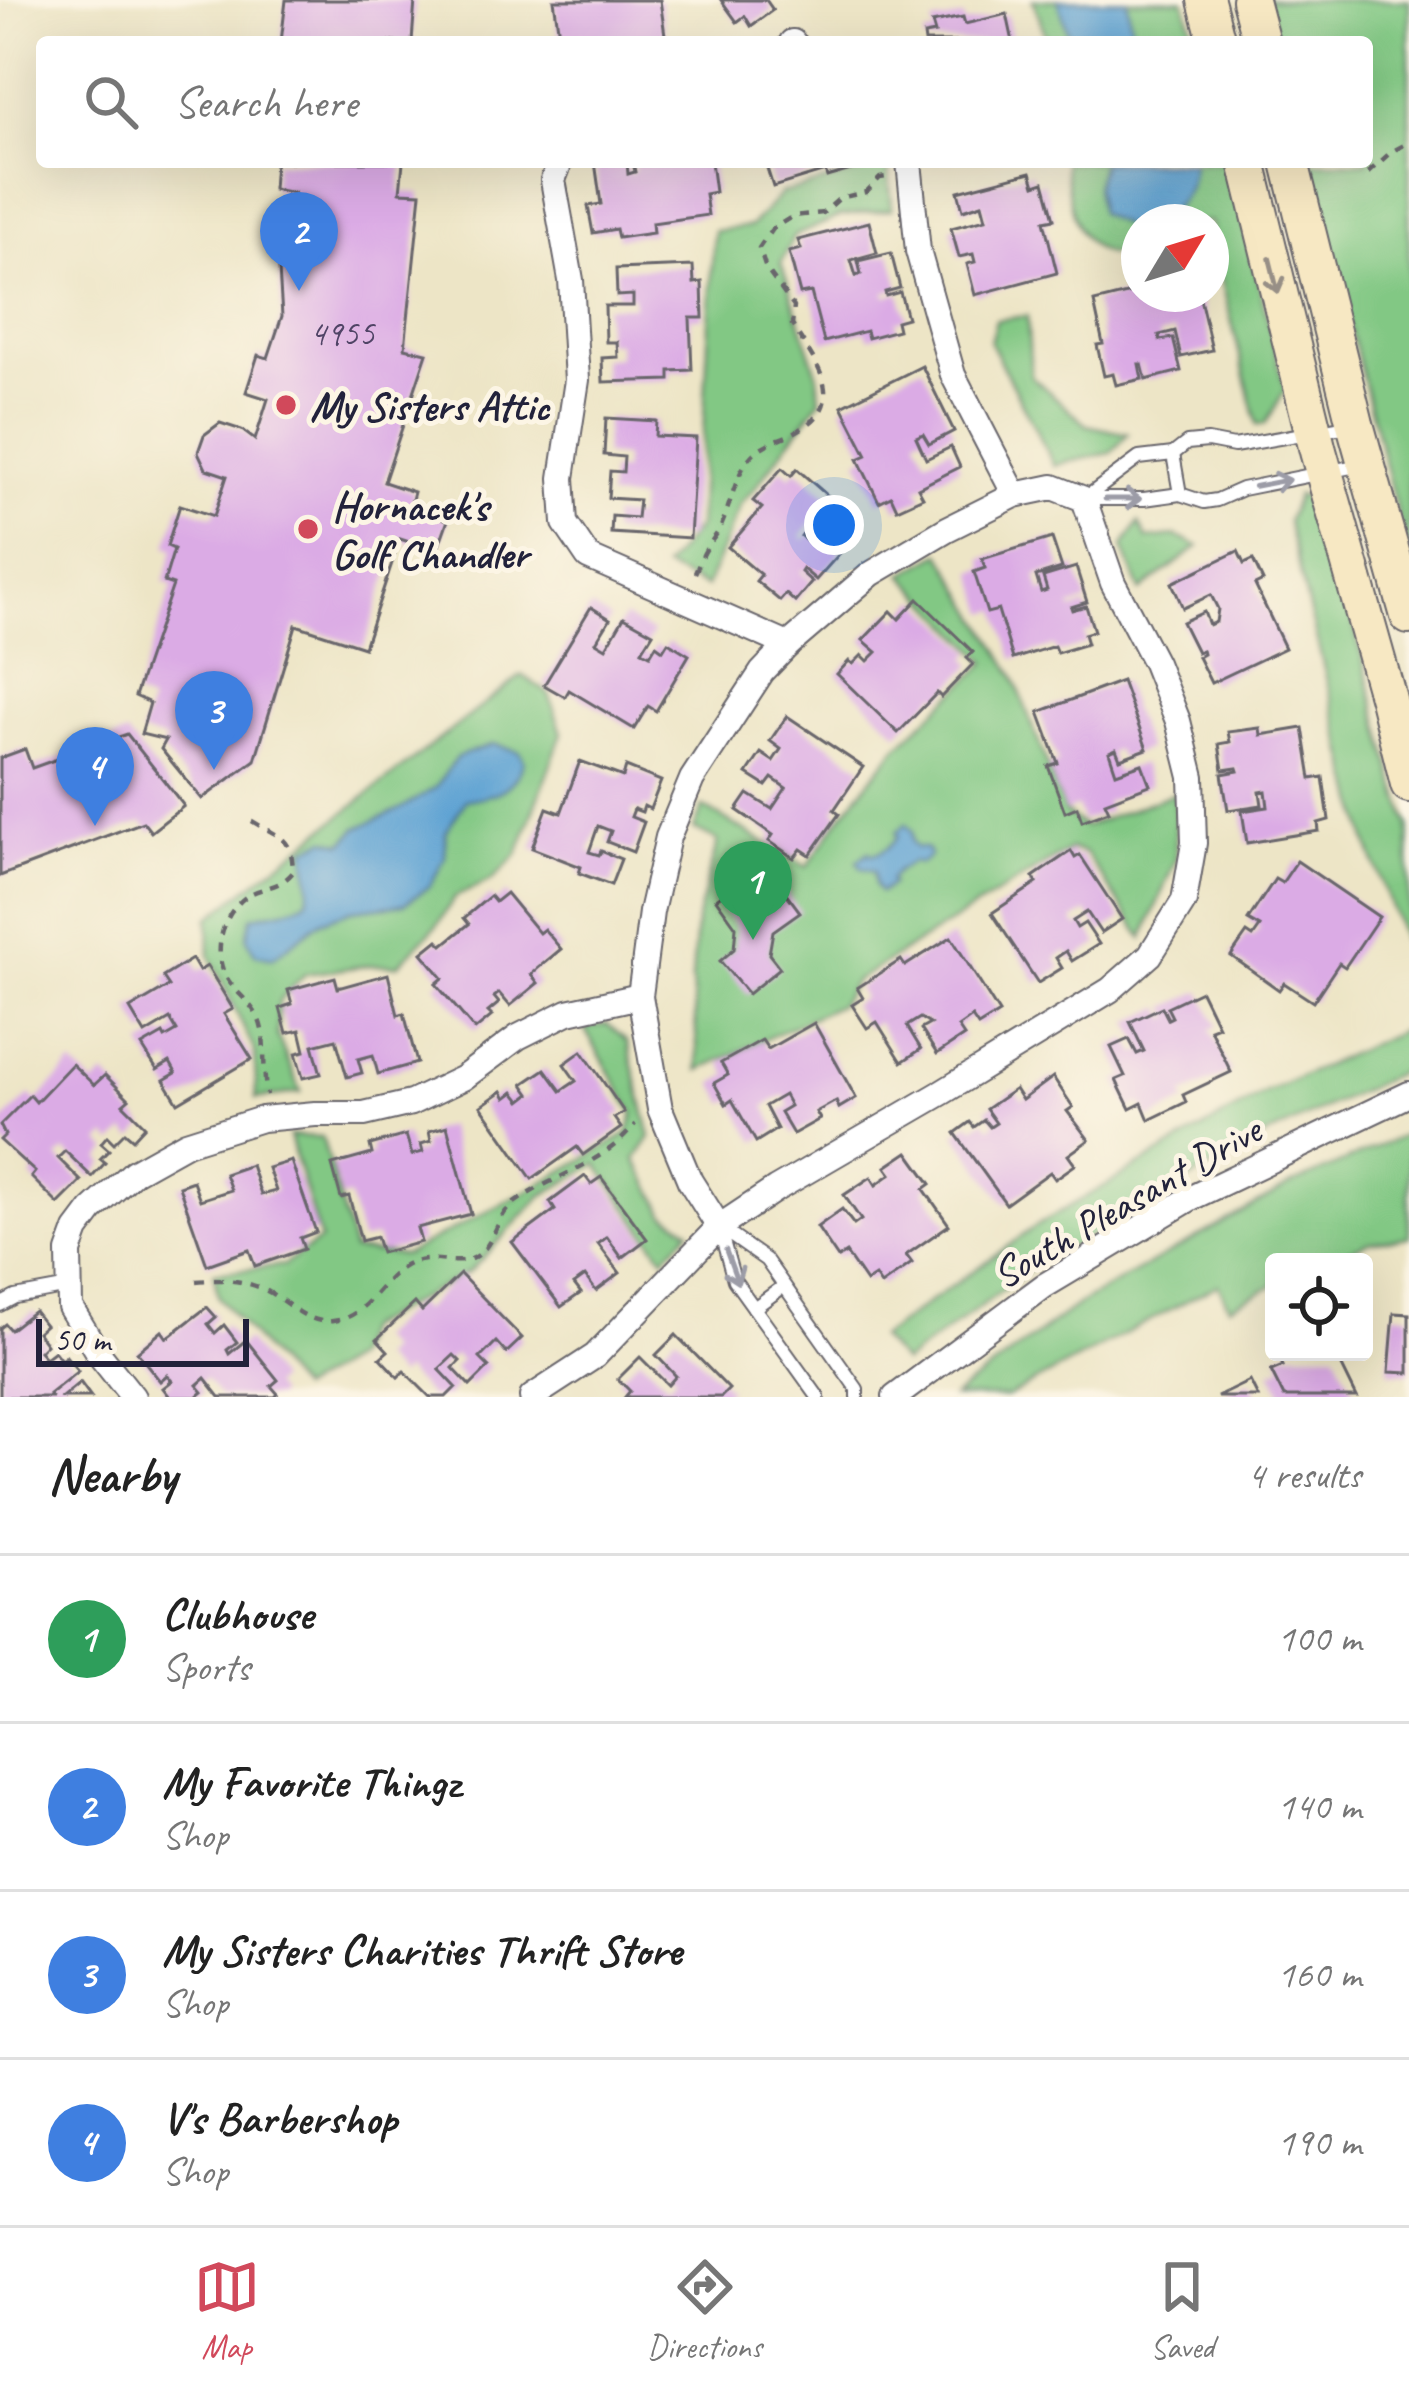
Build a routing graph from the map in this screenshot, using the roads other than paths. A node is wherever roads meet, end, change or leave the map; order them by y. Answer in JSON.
{"nodes":[{"id":1,"x":1205,"y":0,"type":"edge"},
{"id":2,"x":1250,"y":0,"type":"edge"},
{"id":3,"x":1215,"y":36,"type":"edge"},
{"id":4,"x":1259,"y":36,"type":"edge"},
{"id":5,"x":558,"y":168,"type":"edge"},
{"id":6,"x":910,"y":168,"type":"edge"},
{"id":7,"x":1247,"y":168,"type":"edge"},
{"id":8,"x":1291,"y":168,"type":"edge"},
{"id":9,"x":1355,"y":424,"type":"junction"},
{"id":10,"x":1313,"y":432,"type":"junction"},
{"id":11,"x":1173,"y":454,"type":"junction"},
{"id":12,"x":1366,"y":464,"type":"junction"},
{"id":13,"x":1324,"y":473,"type":"junction"},
{"id":14,"x":1180,"y":494,"type":"junction"},
{"id":15,"x":1016,"y":495,"type":"junction"},
{"id":16,"x":1084,"y":499,"type":"junction"},
{"id":17,"x":1409,"y":616,"type":"edge"},
{"id":18,"x":788,"y":645,"type":"junction"},
{"id":19,"x":1409,"y":784,"type":"edge"},
{"id":20,"x":640,"y":996,"type":"junction"},
{"id":21,"x":1409,"y":1094,"type":"edge"},
{"id":22,"x":719,"y":1227,"type":"junction"},
{"id":23,"x":784,"y":1286,"type":"junction"},
{"id":24,"x":70,"y":1287,"type":"junction"},
{"id":25,"x":0,"y":1305,"type":"edge"},
{"id":26,"x":754,"y":1308,"type":"junction"},
{"id":27,"x":133,"y":1397,"type":"edge"},
{"id":28,"x":532,"y":1397,"type":"edge"},
{"id":29,"x":818,"y":1397,"type":"edge"},
{"id":30,"x":857,"y":1397,"type":"edge"},
{"id":31,"x":895,"y":1397,"type":"edge"}],
"edges":[{"from":1,"to":3,"type":"street"},
{"from":2,"to":4,"type":"street"},
{"from":5,"to":18,"type":"street"},
{"from":6,"to":15,"type":"street"},
{"from":7,"to":10,"type":"street","one_way":true},
{"from":8,"to":9,"type":"street"},
{"from":9,"to":10,"type":"lane"},
{"from":9,"to":12,"type":"street"},
{"from":10,"to":11,"type":"lane"},
{"from":10,"to":13,"type":"street"},
{"from":11,"to":14,"type":"lane"},
{"from":11,"to":16,"type":"lane"},
{"from":12,"to":13,"type":"lane"},
{"from":12,"to":17,"type":"street"},
{"from":14,"to":13,"type":"lane","one_way":true},
{"from":13,"to":19,"type":"street"},
{"from":16,"to":14,"type":"lane","one_way":true},
{"from":15,"to":16,"type":"street"},
{"from":15,"to":18,"type":"street"},
{"from":16,"to":22,"type":"street"},
{"from":18,"to":20,"type":"street"},
{"from":20,"to":22,"type":"street"},
{"from":20,"to":24,"type":"street"},
{"from":21,"to":31,"type":"street","name":"South Pleasant Drive"},
{"from":22,"to":23,"type":"lane"},
{"from":22,"to":26,"type":"lane","one_way":true},
{"from":22,"to":28,"type":"street"},
{"from":23,"to":26,"type":"lane"},
{"from":23,"to":30,"type":"lane"},
{"from":24,"to":25,"type":"lane"},
{"from":24,"to":27,"type":"street"},
{"from":26,"to":29,"type":"lane"}]}
